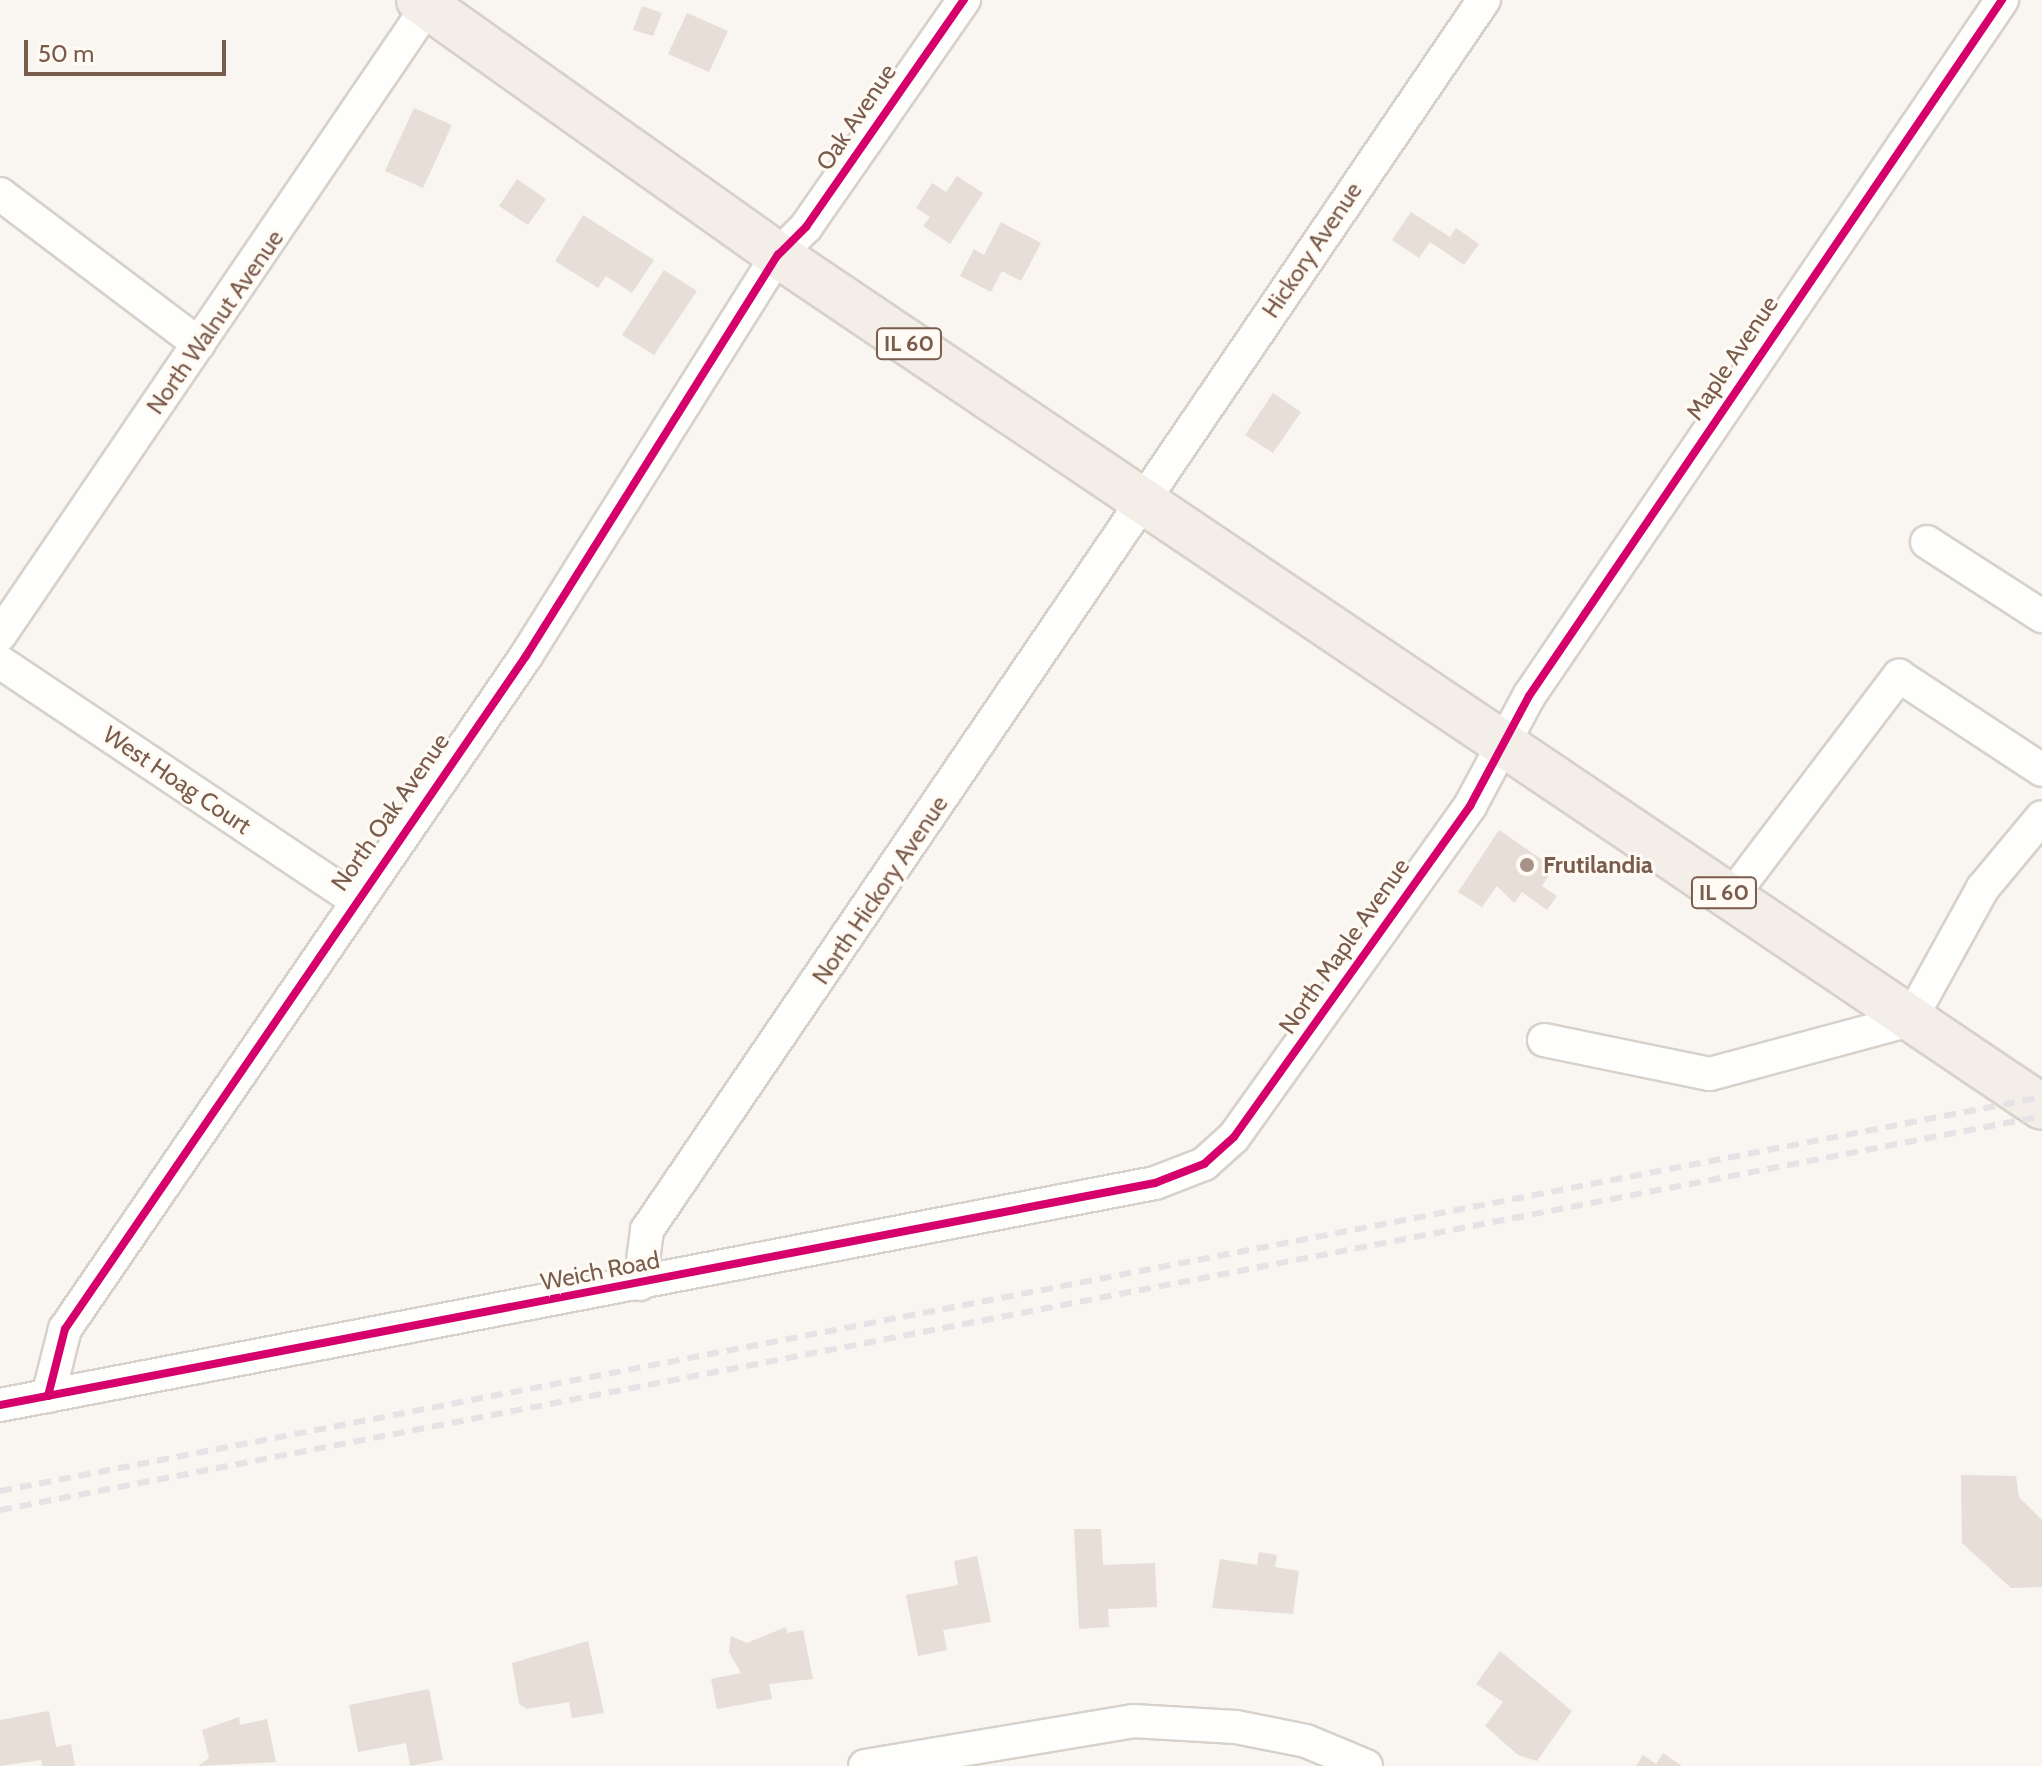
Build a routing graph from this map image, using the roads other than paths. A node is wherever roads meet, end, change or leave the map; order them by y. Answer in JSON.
{"nodes":[{"id":1,"x":964,"y":0,"type":"edge"},
{"id":2,"x":1484,"y":0,"type":"edge"},
{"id":3,"x":2002,"y":0,"type":"edge"},
{"id":4,"x":426,"y":2,"type":"edge"},
{"id":5,"x":0,"y":194,"type":"edge"},
{"id":6,"x":778,"y":255,"type":"junction"},
{"id":7,"x":199,"y":344,"type":"junction"},
{"id":8,"x":1144,"y":503,"type":"junction"},
{"id":9,"x":1927,"y":542,"type":"dead end"},
{"id":10,"x":2042,"y":616,"type":"edge"},
{"id":11,"x":0,"y":635,"type":"edge"},
{"id":12,"x":0,"y":662,"type":"edge"},
{"id":13,"x":1503,"y":742,"type":"junction"},
{"id":14,"x":2042,"y":769,"type":"edge"},
{"id":15,"x":2042,"y":817,"type":"edge"},
{"id":16,"x":1731,"y":897,"type":"junction"},
{"id":17,"x":353,"y":898,"type":"junction"},
{"id":18,"x":1910,"y":1020,"type":"junction"},
{"id":19,"x":1544,"y":1040,"type":"dead end"},
{"id":20,"x":2042,"y":1107,"type":"edge"},
{"id":21,"x":1204,"y":1164,"type":"joint"},
{"id":22,"x":640,"y":1284,"type":"junction"},
{"id":23,"x":48,"y":1396,"type":"junction"},
{"id":24,"x":0,"y":1405,"type":"edge"},
{"id":25,"x":865,"y":1766,"type":"edge"},
{"id":26,"x":1366,"y":1766,"type":"edge"}],
"edges":[{"from":1,"to":6,"type":"street","name":"Oak Avenue"},
{"from":2,"to":8,"type":"street","name":"Hickory Avenue"},
{"from":3,"to":13,"type":"street","name":"Maple Avenue"},
{"from":4,"to":6,"type":"main road","number":"IL 60"},
{"from":4,"to":7,"type":"street","name":"North Walnut Avenue"},
{"from":5,"to":7,"type":"street"},
{"from":6,"to":8,"type":"main road","number":"IL 60"},
{"from":6,"to":17,"type":"street","name":"North Oak Avenue"},
{"from":7,"to":11,"type":"street","name":"North Walnut Avenue"},
{"from":8,"to":13,"type":"main road","number":"IL 60"},
{"from":8,"to":22,"type":"street","name":"North Hickory Avenue"},
{"from":9,"to":10,"type":"street"},
{"from":12,"to":17,"type":"street","name":"West Hoag Court"},
{"from":13,"to":16,"type":"main road","number":"IL 60"},
{"from":13,"to":21,"type":"street","name":"North Maple Avenue"},
{"from":14,"to":16,"type":"street"},
{"from":15,"to":18,"type":"street"},
{"from":16,"to":18,"type":"main road","number":"IL 60"},
{"from":17,"to":23,"type":"street","name":"North Oak Avenue"},
{"from":18,"to":19,"type":"street"},
{"from":18,"to":20,"type":"main road","number":"IL 60"},
{"from":21,"to":22,"type":"street","name":"Weich Road"},
{"from":22,"to":23,"type":"street","name":"Weich Road"},
{"from":23,"to":24,"type":"street","name":"Weich Road"},
{"from":25,"to":26,"type":"street"}]}
